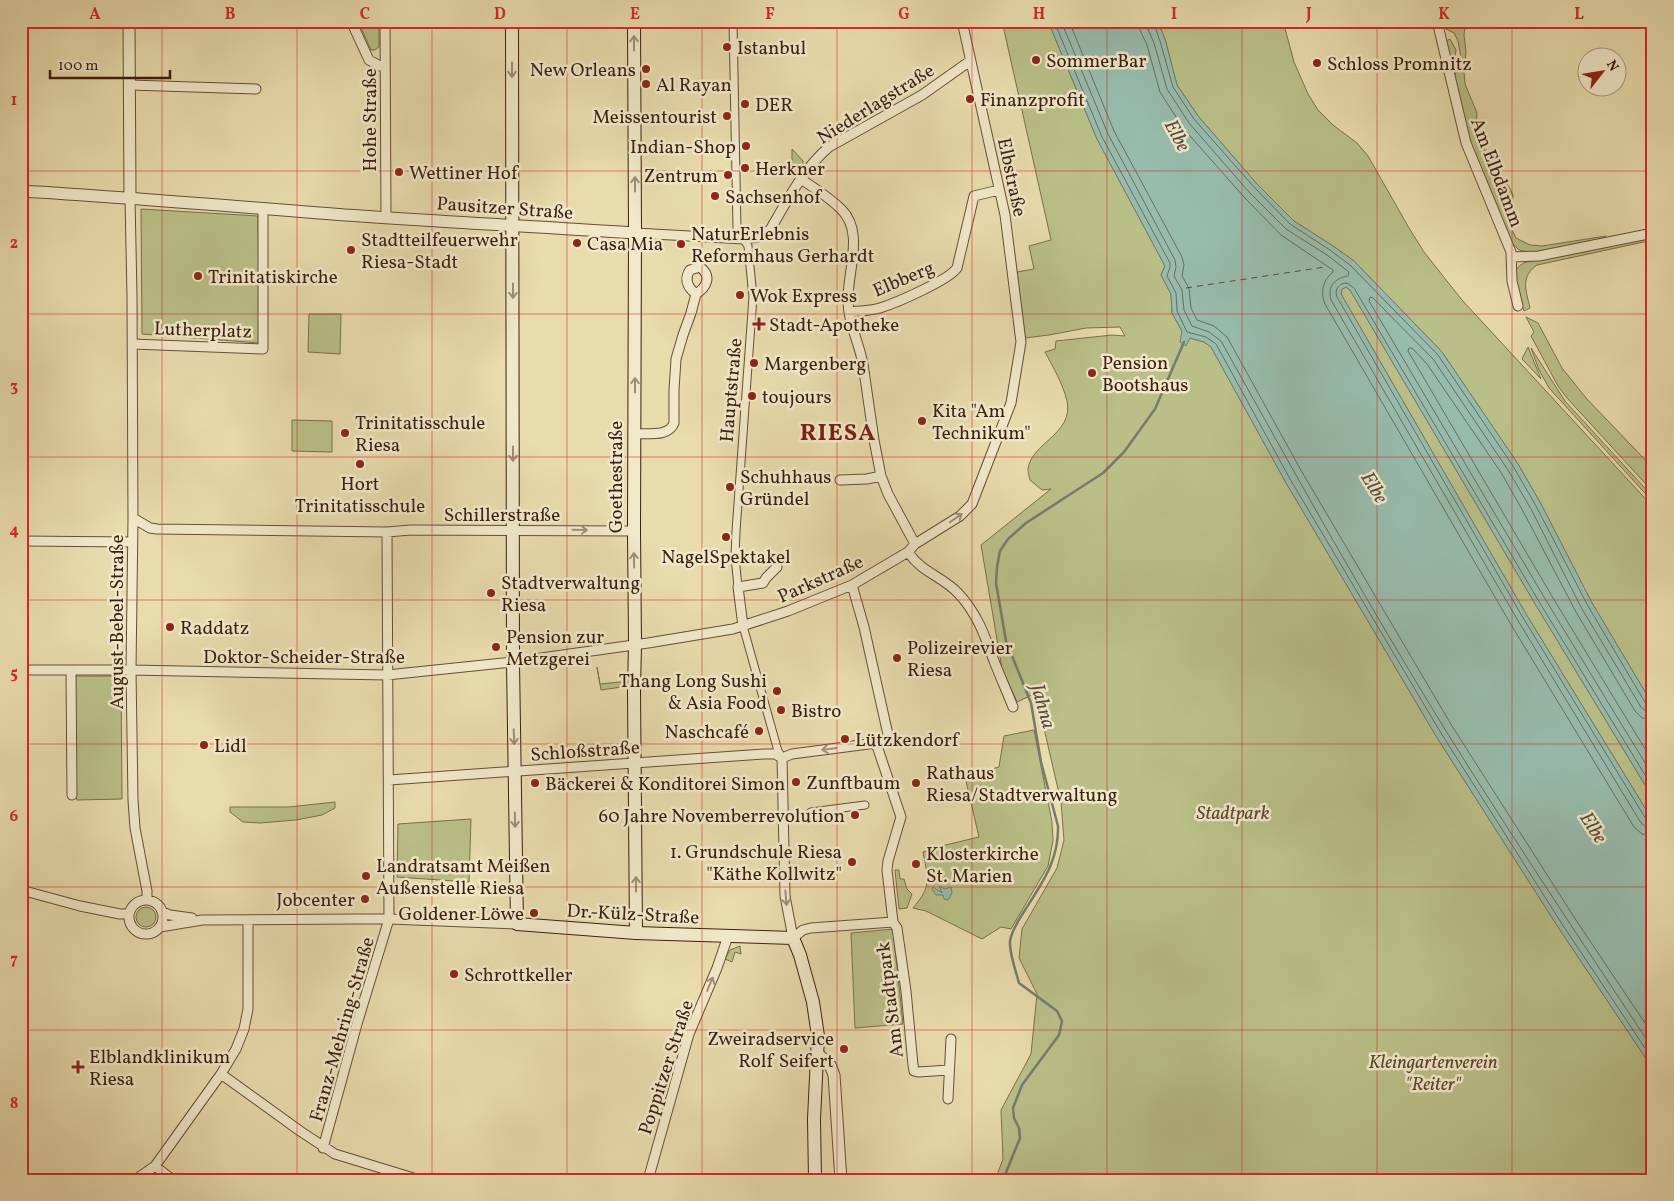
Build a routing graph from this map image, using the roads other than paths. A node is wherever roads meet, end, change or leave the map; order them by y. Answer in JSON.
{"nodes":[{"id":1,"x":129,"y":21,"type":"edge"},
{"id":2,"x":351,"y":21,"type":"edge"},
{"id":3,"x":385,"y":21,"type":"edge"},
{"id":4,"x":512,"y":21,"type":"edge"},
{"id":5,"x":634,"y":21,"type":"edge"},
{"id":6,"x":733,"y":21,"type":"edge"},
{"id":7,"x":962,"y":21,"type":"edge"},
{"id":8,"x":1436,"y":21,"type":"edge"},
{"id":9,"x":970,"y":61,"type":"junction"},
{"id":10,"x":384,"y":66,"type":"junction"},
{"id":11,"x":130,"y":86,"type":"junction"},
{"id":12,"x":256,"y":88,"type":"dead end"},
{"id":13,"x":801,"y":179,"type":"junction"},
{"id":14,"x":999,"y":190,"type":"junction"},
{"id":15,"x":21,"y":191,"type":"edge"},
{"id":16,"x":130,"y":198,"type":"junction"},
{"id":17,"x":263,"y":208,"type":"junction"},
{"id":18,"x":386,"y":218,"type":"junction"},
{"id":19,"x":512,"y":225,"type":"junction"},
{"id":20,"x":636,"y":233,"type":"junction"},
{"id":21,"x":1653,"y":233,"type":"edge"},
{"id":22,"x":744,"y":238,"type":"junction"},
{"id":23,"x":1512,"y":257,"type":"junction"},
{"id":24,"x":696,"y":294,"type":"dead end"},
{"id":25,"x":1518,"y":306,"type":"dead end"},
{"id":26,"x":849,"y":312,"type":"junction"},
{"id":27,"x":132,"y":344,"type":"junction"},
{"id":28,"x":1017,"y":375,"type":"joint"},
{"id":29,"x":635,"y":434,"type":"junction"},
{"id":30,"x":881,"y":476,"type":"junction"},
{"id":31,"x":840,"y":480,"type":"dead end"},
{"id":32,"x":133,"y":518,"type":"junction"},
{"id":33,"x":513,"y":530,"type":"junction"},
{"id":34,"x":634,"y":531,"type":"junction"},
{"id":35,"x":387,"y":532,"type":"junction"},
{"id":36,"x":21,"y":541,"type":"edge"},
{"id":37,"x":132,"y":542,"type":"junction"},
{"id":38,"x":915,"y":544,"type":"junction"},
{"id":39,"x":908,"y":552,"type":"junction"},
{"id":40,"x":777,"y":567,"type":"dead end"},
{"id":41,"x":852,"y":585,"type":"junction"},
{"id":42,"x":738,"y":586,"type":"junction"},
{"id":43,"x":743,"y":626,"type":"junction"},
{"id":44,"x":635,"y":644,"type":"junction"},
{"id":45,"x":513,"y":662,"type":"junction"},
{"id":46,"x":21,"y":670,"type":"edge"},
{"id":47,"x":71,"y":670,"type":"junction"},
{"id":48,"x":130,"y":670,"type":"junction"},
{"id":49,"x":387,"y":675,"type":"junction"},
{"id":50,"x":1013,"y":707,"type":"dead end"},
{"id":51,"x":876,"y":743,"type":"junction"},
{"id":52,"x":782,"y":758,"type":"junction"},
{"id":53,"x":635,"y":763,"type":"junction"},
{"id":54,"x":515,"y":771,"type":"junction"},
{"id":55,"x":389,"y":780,"type":"junction"},
{"id":56,"x":22,"y":785,"type":"edge"},
{"id":57,"x":72,"y":795,"type":"dead end"},
{"id":58,"x":865,"y":805,"type":"dead end"},
{"id":59,"x":811,"y":812,"type":"dead end"},
{"id":60,"x":21,"y":890,"type":"edge"},
{"id":61,"x":147,"y":900,"type":"junction"},
{"id":62,"x":162,"y":912,"type":"junction"},
{"id":63,"x":128,"y":914,"type":"junction"},
{"id":64,"x":389,"y":919,"type":"junction"},
{"id":65,"x":202,"y":920,"type":"junction"},
{"id":66,"x":248,"y":921,"type":"junction"},
{"id":67,"x":893,"y":922,"type":"junction"},
{"id":68,"x":517,"y":924,"type":"junction"},
{"id":69,"x":160,"y":927,"type":"junction"},
{"id":70,"x":636,"y":933,"type":"junction"},
{"id":71,"x":728,"y":936,"type":"junction"},
{"id":72,"x":793,"y":938,"type":"junction"},
{"id":73,"x":951,"y":1039,"type":"dead end"},
{"id":74,"x":818,"y":1054,"type":"junction"},
{"id":75,"x":949,"y":1070,"type":"junction"},
{"id":76,"x":220,"y":1074,"type":"junction"},
{"id":77,"x":948,"y":1099,"type":"dead end"},
{"id":78,"x":323,"y":1148,"type":"junction"},
{"id":79,"x":155,"y":1166,"type":"junction"},
{"id":80,"x":135,"y":1180,"type":"edge"},
{"id":81,"x":173,"y":1180,"type":"edge"},
{"id":82,"x":420,"y":1180,"type":"edge"},
{"id":83,"x":648,"y":1180,"type":"edge"},
{"id":84,"x":815,"y":1180,"type":"edge"},
{"id":85,"x":841,"y":1180,"type":"edge"}],
"edges":[{"from":1,"to":11,"type":"street"},
{"from":2,"to":10,"type":"street"},
{"from":3,"to":10,"type":"street","name":"Hohe Straße"},
{"from":4,"to":19,"type":"main road","one_way":true},
{"from":20,"to":5,"type":"main road","name":"Goethestraße","one_way":true},
{"from":6,"to":22,"type":"street","name":"Hauptstraße"},
{"from":7,"to":9,"type":"street","name":"Elbstraße"},
{"from":8,"to":23,"type":"street","name":"Am Elbdamm"},
{"from":9,"to":13,"type":"street","name":"Niederlagstraße"},
{"from":9,"to":14,"type":"street","name":"Elbstraße"},
{"from":10,"to":18,"type":"street","name":"Hohe Straße"},
{"from":11,"to":12,"type":"street"},
{"from":11,"to":16,"type":"street"},
{"from":13,"to":22,"type":"street","name":"Niederlagstraße"},
{"from":13,"to":26,"type":"street"},
{"from":14,"to":26,"type":"street","name":"Elbberg"},
{"from":14,"to":28,"type":"street","name":"Elbstraße"},
{"from":15,"to":16,"type":"street"},
{"from":16,"to":17,"type":"street"},
{"from":16,"to":27,"type":"street","name":"Lutherplatz"},
{"from":17,"to":18,"type":"street","name":"Pausitzer Straße"},
{"from":17,"to":27,"type":"street","name":"Lutherplatz"},
{"from":18,"to":19,"type":"street","name":"Pausitzer Straße"},
{"from":19,"to":20,"type":"street","name":"Pausitzer Straße"},
{"from":19,"to":33,"type":"main road","one_way":true},
{"from":20,"to":22,"type":"street","name":"Pausitzer Straße"},
{"from":29,"to":20,"type":"main road","name":"Goethestraße","one_way":true},
{"from":21,"to":23,"type":"street"},
{"from":22,"to":42,"type":"street","name":"Hauptstraße"},
{"from":23,"to":25,"type":"street","name":"Am Elbdamm"},
{"from":24,"to":29,"type":"street"},
{"from":26,"to":30,"type":"street"},
{"from":27,"to":32,"type":"street","name":"August-Bebel-Straße"},
{"from":38,"to":28,"type":"street","name":"Parkstraße","one_way":true},
{"from":29,"to":34,"type":"main road","name":"Goethestraße"},
{"from":30,"to":31,"type":"street"},
{"from":30,"to":38,"type":"street"},
{"from":32,"to":35,"type":"street","name":"Schillerstraße"},
{"from":32,"to":37,"type":"street","name":"August-Bebel-Straße"},
{"from":33,"to":34,"type":"street","name":"Schillerstraße","one_way":true},
{"from":33,"to":35,"type":"street","name":"Schillerstraße"},
{"from":33,"to":45,"type":"main road"},
{"from":44,"to":34,"type":"main road","name":"Goethestraße","one_way":true},
{"from":35,"to":49,"type":"street","name":"Franz-Mehring-Straße"},
{"from":36,"to":37,"type":"street"},
{"from":37,"to":48,"type":"street","name":"August-Bebel-Straße"},
{"from":38,"to":39,"type":"street","name":"Parkstraße"},
{"from":39,"to":41,"type":"street","name":"Parkstraße"},
{"from":39,"to":50,"type":"street"},
{"from":40,"to":42,"type":"street"},
{"from":41,"to":43,"type":"street","name":"Parkstraße"},
{"from":41,"to":51,"type":"street"},
{"from":42,"to":43,"type":"street","name":"Hauptstraße"},
{"from":43,"to":44,"type":"street","name":"Doktor-Scheider-Straße"},
{"from":43,"to":52,"type":"street","name":"Hauptstraße"},
{"from":44,"to":45,"type":"street","name":"Doktor-Scheider-Straße"},
{"from":44,"to":53,"type":"main road","name":"Goethestraße"},
{"from":45,"to":49,"type":"street","name":"Doktor-Scheider-Straße"},
{"from":45,"to":54,"type":"main road","one_way":true},
{"from":46,"to":47,"type":"street","name":"Doktor-Scheider-Straße"},
{"from":46,"to":56,"type":"street","name":"Doktor-Scheider-Straße"},
{"from":47,"to":48,"type":"street","name":"Doktor-Scheider-Straße"},
{"from":47,"to":57,"type":"street"},
{"from":48,"to":49,"type":"street","name":"Doktor-Scheider-Straße"},
{"from":48,"to":61,"type":"street","name":"August-Bebel-Straße"},
{"from":49,"to":55,"type":"street","name":"Franz-Mehring-Straße"},
{"from":51,"to":52,"type":"street","one_way":true},
{"from":51,"to":67,"type":"street"},
{"from":52,"to":53,"type":"street","name":"Schloßstraße"},
{"from":52,"to":72,"type":"street","one_way":true},
{"from":53,"to":54,"type":"street","name":"Schloßstraße"},
{"from":70,"to":53,"type":"main road","name":"Goethestraße","one_way":true},
{"from":54,"to":55,"type":"street","name":"Schloßstraße"},
{"from":54,"to":68,"type":"main road","one_way":true},
{"from":55,"to":64,"type":"street","name":"Franz-Mehring-Straße"},
{"from":58,"to":59,"type":"street"},
{"from":60,"to":63,"type":"street"},
{"from":61,"to":62,"type":"street"},
{"from":61,"to":63,"type":"street"},
{"from":62,"to":65,"type":"street","name":"Dr.-Külz-Straße"},
{"from":62,"to":69,"type":"street"},
{"from":63,"to":69,"type":"street"},
{"from":64,"to":66,"type":"street","name":"Dr.-Külz-Straße"},
{"from":64,"to":68,"type":"street","name":"Dr.-Külz-Straße"},
{"from":64,"to":78,"type":"street","name":"Franz-Mehring-Straße"},
{"from":65,"to":66,"type":"street","name":"Dr.-Külz-Straße"},
{"from":65,"to":69,"type":"street","name":"Dr.-Külz-Straße"},
{"from":66,"to":76,"type":"street"},
{"from":67,"to":72,"type":"street"},
{"from":67,"to":75,"type":"street","name":"Am Stadtpark"},
{"from":68,"to":70,"type":"main road","name":"Dr.-Külz-Straße"},
{"from":70,"to":71,"type":"main road","name":"Dr.-Külz-Straße"},
{"from":71,"to":72,"type":"main road","name":"Dr.-Külz-Straße"},
{"from":83,"to":71,"type":"street","name":"Poppitzer Straße","one_way":true},
{"from":72,"to":74,"type":"main road"},
{"from":73,"to":75,"type":"street"},
{"from":74,"to":84,"type":"main road"},
{"from":74,"to":85,"type":"street"},
{"from":75,"to":77,"type":"street"},
{"from":76,"to":78,"type":"street"},
{"from":76,"to":79,"type":"street"},
{"from":78,"to":82,"type":"street"},
{"from":79,"to":80,"type":"street"},
{"from":79,"to":81,"type":"street"}]}
